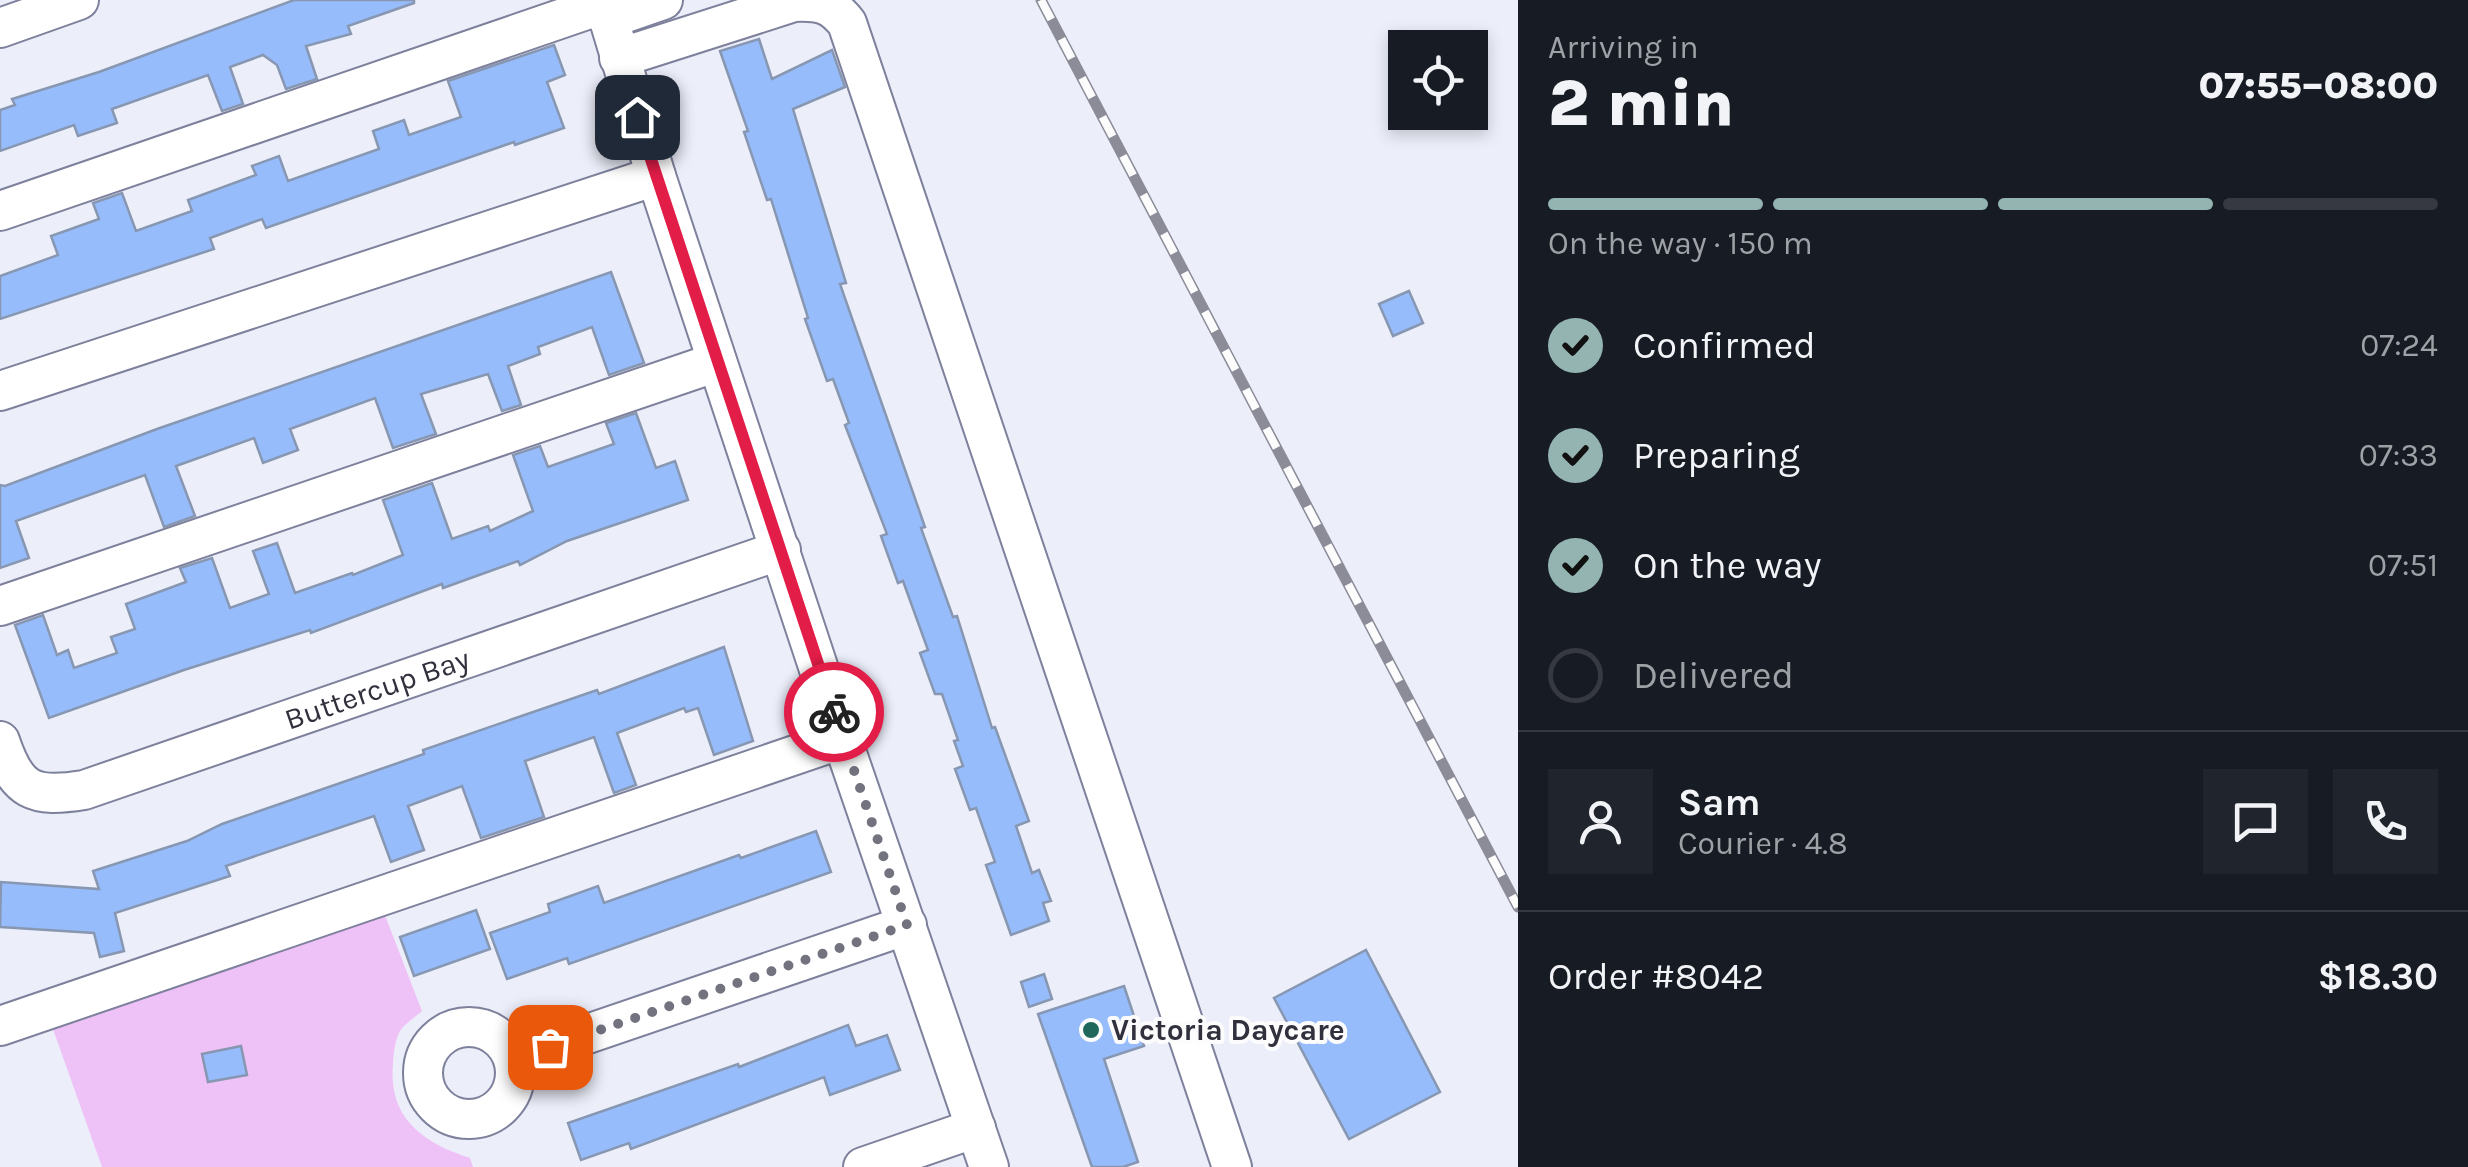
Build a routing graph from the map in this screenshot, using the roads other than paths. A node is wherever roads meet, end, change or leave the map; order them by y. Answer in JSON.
{"nodes":[{"id":1,"x":78,"y":0,"type":"edge"},
{"id":2,"x":663,"y":0,"type":"edge"},
{"id":3,"x":605,"y":8,"type":"edge"},
{"id":4,"x":0,"y":28,"type":"edge"},
{"id":5,"x":619,"y":58,"type":"junction"},
{"id":6,"x":656,"y":176,"type":"junction"},
{"id":7,"x":0,"y":211,"type":"edge"},
{"id":8,"x":717,"y":362,"type":"junction"},
{"id":9,"x":0,"y":391,"type":"edge"},
{"id":10,"x":781,"y":550,"type":"junction"},
{"id":11,"x":0,"y":606,"type":"edge"},
{"id":12,"x":842,"y":739,"type":"junction"},
{"id":13,"x":0,"y":740,"type":"edge"},
{"id":14,"x":907,"y":925,"type":"junction"},
{"id":15,"x":0,"y":1026,"type":"edge"},
{"id":16,"x":514,"y":1060,"type":"dead end"},
{"id":17,"x":976,"y":1128,"type":"junction"},
{"id":18,"x":862,"y":1167,"type":"edge"},
{"id":19,"x":989,"y":1167,"type":"edge"},
{"id":20,"x":1232,"y":1167,"type":"edge"}],
"edges":[{"from":1,"to":4,"type":"street"},
{"from":2,"to":3,"type":"street"},
{"from":3,"to":5,"type":"street"},
{"from":3,"to":7,"type":"street"},
{"from":5,"to":6,"type":"street"},
{"from":5,"to":20,"type":"street"},
{"from":6,"to":8,"type":"street"},
{"from":6,"to":9,"type":"street"},
{"from":8,"to":10,"type":"street"},
{"from":8,"to":11,"type":"street"},
{"from":10,"to":12,"type":"street"},
{"from":10,"to":13,"type":"street","name":"Buttercup Bay"},
{"from":12,"to":14,"type":"street"},
{"from":12,"to":15,"type":"street"},
{"from":14,"to":16,"type":"street"},
{"from":14,"to":17,"type":"street"},
{"from":17,"to":18,"type":"street"},
{"from":17,"to":19,"type":"street"}]}
